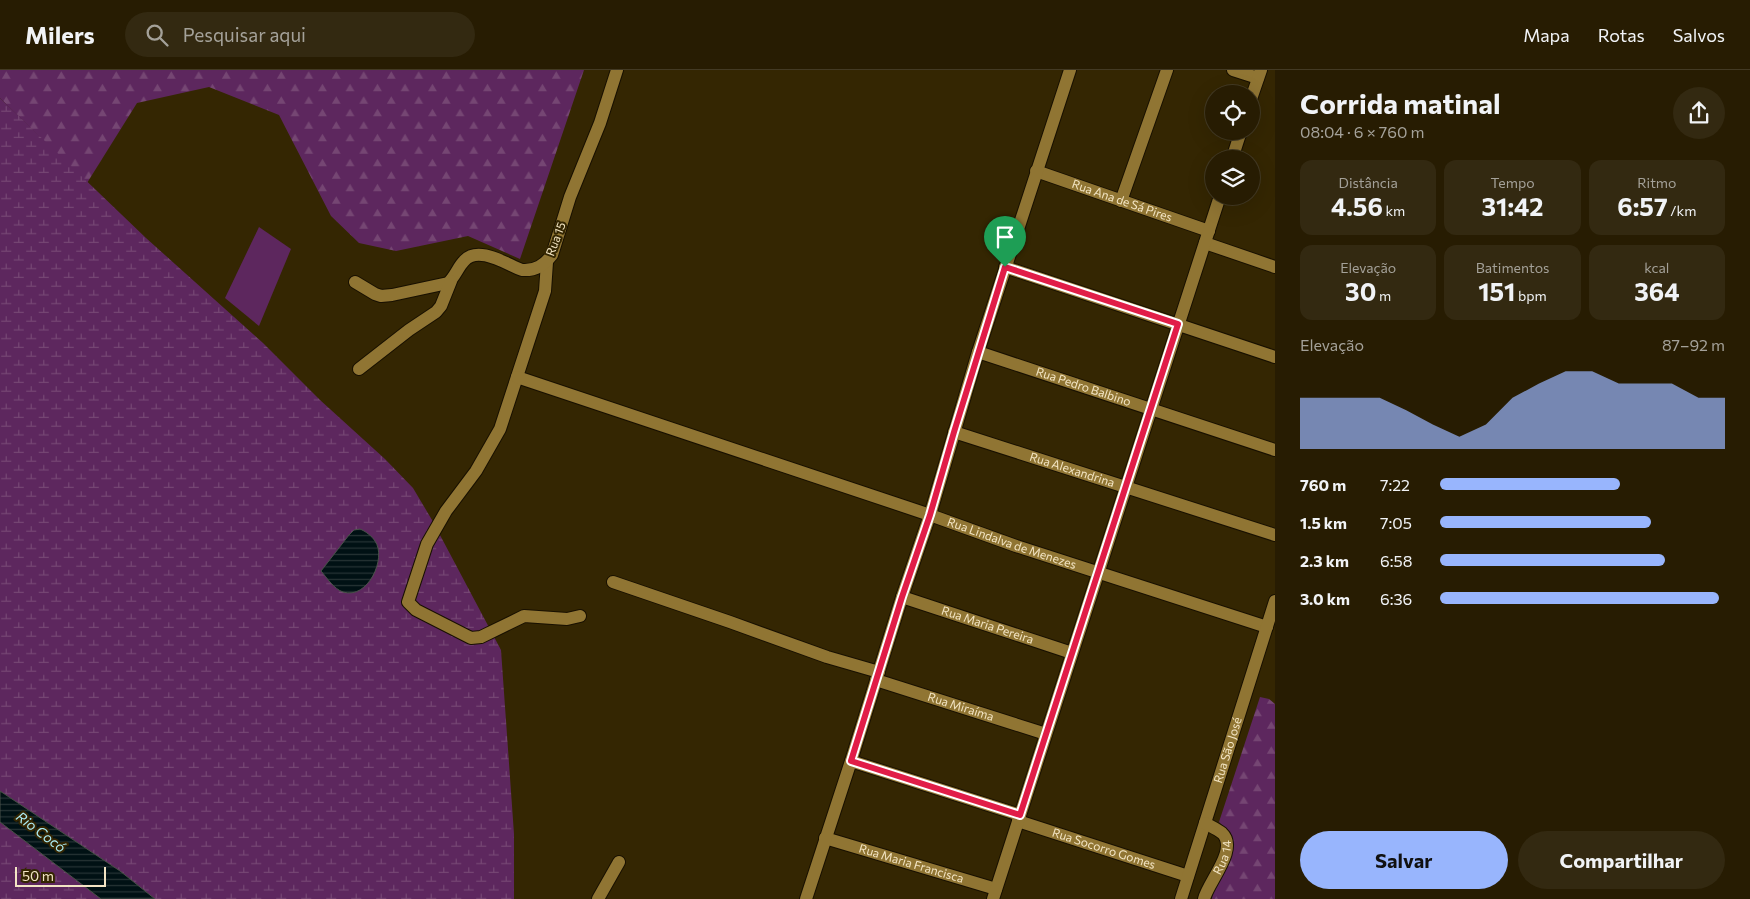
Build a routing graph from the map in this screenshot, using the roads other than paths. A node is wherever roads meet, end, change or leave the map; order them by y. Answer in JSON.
{"nodes":[{"id":1,"x":617,"y":70,"type":"edge"},
{"id":2,"x":1070,"y":70,"type":"edge"},
{"id":3,"x":1167,"y":70,"type":"edge"},
{"id":4,"x":1234,"y":70,"type":"edge"},
{"id":5,"x":1260,"y":74,"type":"edge"},
{"id":6,"x":1036,"y":172,"type":"junction"},
{"id":7,"x":1121,"y":201,"type":"junction"},
{"id":8,"x":1217,"y":205,"type":"edge"},
{"id":9,"x":1207,"y":237,"type":"junction"},
{"id":10,"x":547,"y":262,"type":"junction"},
{"id":11,"x":1005,"y":267,"type":"junction"},
{"id":12,"x":1275,"y":267,"type":"edge"},
{"id":13,"x":451,"y":281,"type":"junction"},
{"id":14,"x":355,"y":282,"type":"dead end"},
{"id":15,"x":1178,"y":324,"type":"junction"},
{"id":16,"x":978,"y":352,"type":"junction"},
{"id":17,"x":1275,"y":357,"type":"edge"},
{"id":18,"x":359,"y":369,"type":"dead end"},
{"id":19,"x":516,"y":377,"type":"junction"},
{"id":20,"x":1151,"y":409,"type":"junction"},
{"id":21,"x":954,"y":432,"type":"junction"},
{"id":22,"x":1275,"y":450,"type":"edge"},
{"id":23,"x":1126,"y":487,"type":"junction"},
{"id":24,"x":930,"y":515,"type":"junction"},
{"id":25,"x":1275,"y":535,"type":"edge"},
{"id":26,"x":1098,"y":573,"type":"junction"},
{"id":27,"x":613,"y":582,"type":"dead end"},
{"id":28,"x":902,"y":597,"type":"junction"},
{"id":29,"x":1275,"y":601,"type":"edge"},
{"id":30,"x":580,"y":616,"type":"dead end"},
{"id":31,"x":1267,"y":627,"type":"junction"},
{"id":32,"x":1072,"y":653,"type":"junction"},
{"id":33,"x":877,"y":676,"type":"junction"},
{"id":34,"x":1046,"y":734,"type":"junction"},
{"id":35,"x":851,"y":761,"type":"junction"},
{"id":36,"x":1019,"y":818,"type":"junction"},
{"id":37,"x":1205,"y":823,"type":"junction"},
{"id":38,"x":826,"y":838,"type":"junction"},
{"id":39,"x":619,"y":862,"type":"dead end"},
{"id":40,"x":1188,"y":876,"type":"junction"},
{"id":41,"x":994,"y":896,"type":"edge"},
{"id":42,"x":598,"y":899,"type":"edge"},
{"id":43,"x":806,"y":899,"type":"edge"},
{"id":44,"x":1181,"y":899,"type":"edge"},
{"id":45,"x":1204,"y":899,"type":"edge"}],
"edges":[{"from":1,"to":10,"type":"street","name":"Rua 15"},
{"from":2,"to":6,"type":"street"},
{"from":3,"to":7,"type":"street"},
{"from":4,"to":5,"type":"street"},
{"from":6,"to":7,"type":"street","name":"Rua Ana de Sá Pires"},
{"from":6,"to":11,"type":"street"},
{"from":7,"to":9,"type":"street","name":"Rua Ana de Sá Pires"},
{"from":8,"to":9,"type":"street"},
{"from":9,"to":12,"type":"street","name":"Rua Ana de Sá Pires"},
{"from":9,"to":15,"type":"street"},
{"from":10,"to":13,"type":"street","name":"Rua 15"},
{"from":10,"to":19,"type":"street"},
{"from":11,"to":15,"type":"street"},
{"from":11,"to":16,"type":"street"},
{"from":13,"to":14,"type":"street"},
{"from":13,"to":18,"type":"street","name":"Rua 15"},
{"from":15,"to":17,"type":"street"},
{"from":15,"to":20,"type":"street"},
{"from":16,"to":20,"type":"street","name":"Rua Pedro Balbino"},
{"from":16,"to":21,"type":"street"},
{"from":19,"to":24,"type":"street","name":"Rua Lindalva de Menezes"},
{"from":19,"to":30,"type":"street"},
{"from":20,"to":22,"type":"street","name":"Rua Pedro Balbino"},
{"from":20,"to":23,"type":"street"},
{"from":21,"to":23,"type":"street","name":"Rua Alexandrina"},
{"from":21,"to":24,"type":"street"},
{"from":23,"to":25,"type":"street","name":"Rua Alexandrina"},
{"from":23,"to":26,"type":"street"},
{"from":24,"to":26,"type":"street","name":"Rua Lindalva de Menezes"},
{"from":24,"to":28,"type":"street"},
{"from":26,"to":31,"type":"street","name":"Rua Lindalva de Menezes"},
{"from":26,"to":32,"type":"street"},
{"from":27,"to":33,"type":"street","name":"Rua Miraíma"},
{"from":28,"to":32,"type":"street","name":"Rua Maria Pereira"},
{"from":28,"to":33,"type":"street"},
{"from":29,"to":31,"type":"street","name":"Rua São José"},
{"from":31,"to":37,"type":"street","name":"Rua São José"},
{"from":32,"to":34,"type":"street"},
{"from":33,"to":34,"type":"street","name":"Rua Miraíma"},
{"from":33,"to":35,"type":"street"},
{"from":34,"to":36,"type":"street"},
{"from":35,"to":36,"type":"street","name":"Rua Socorro Gomes"},
{"from":35,"to":38,"type":"street"},
{"from":36,"to":40,"type":"street","name":"Rua Socorro Gomes"},
{"from":36,"to":41,"type":"street"},
{"from":37,"to":40,"type":"street","name":"Rua São José"},
{"from":37,"to":45,"type":"street","name":"Rua 14"},
{"from":38,"to":41,"type":"street","name":"Rua Maria Francisca"},
{"from":38,"to":43,"type":"street"},
{"from":39,"to":42,"type":"street"},
{"from":40,"to":44,"type":"street","name":"Rua São José"}]}
